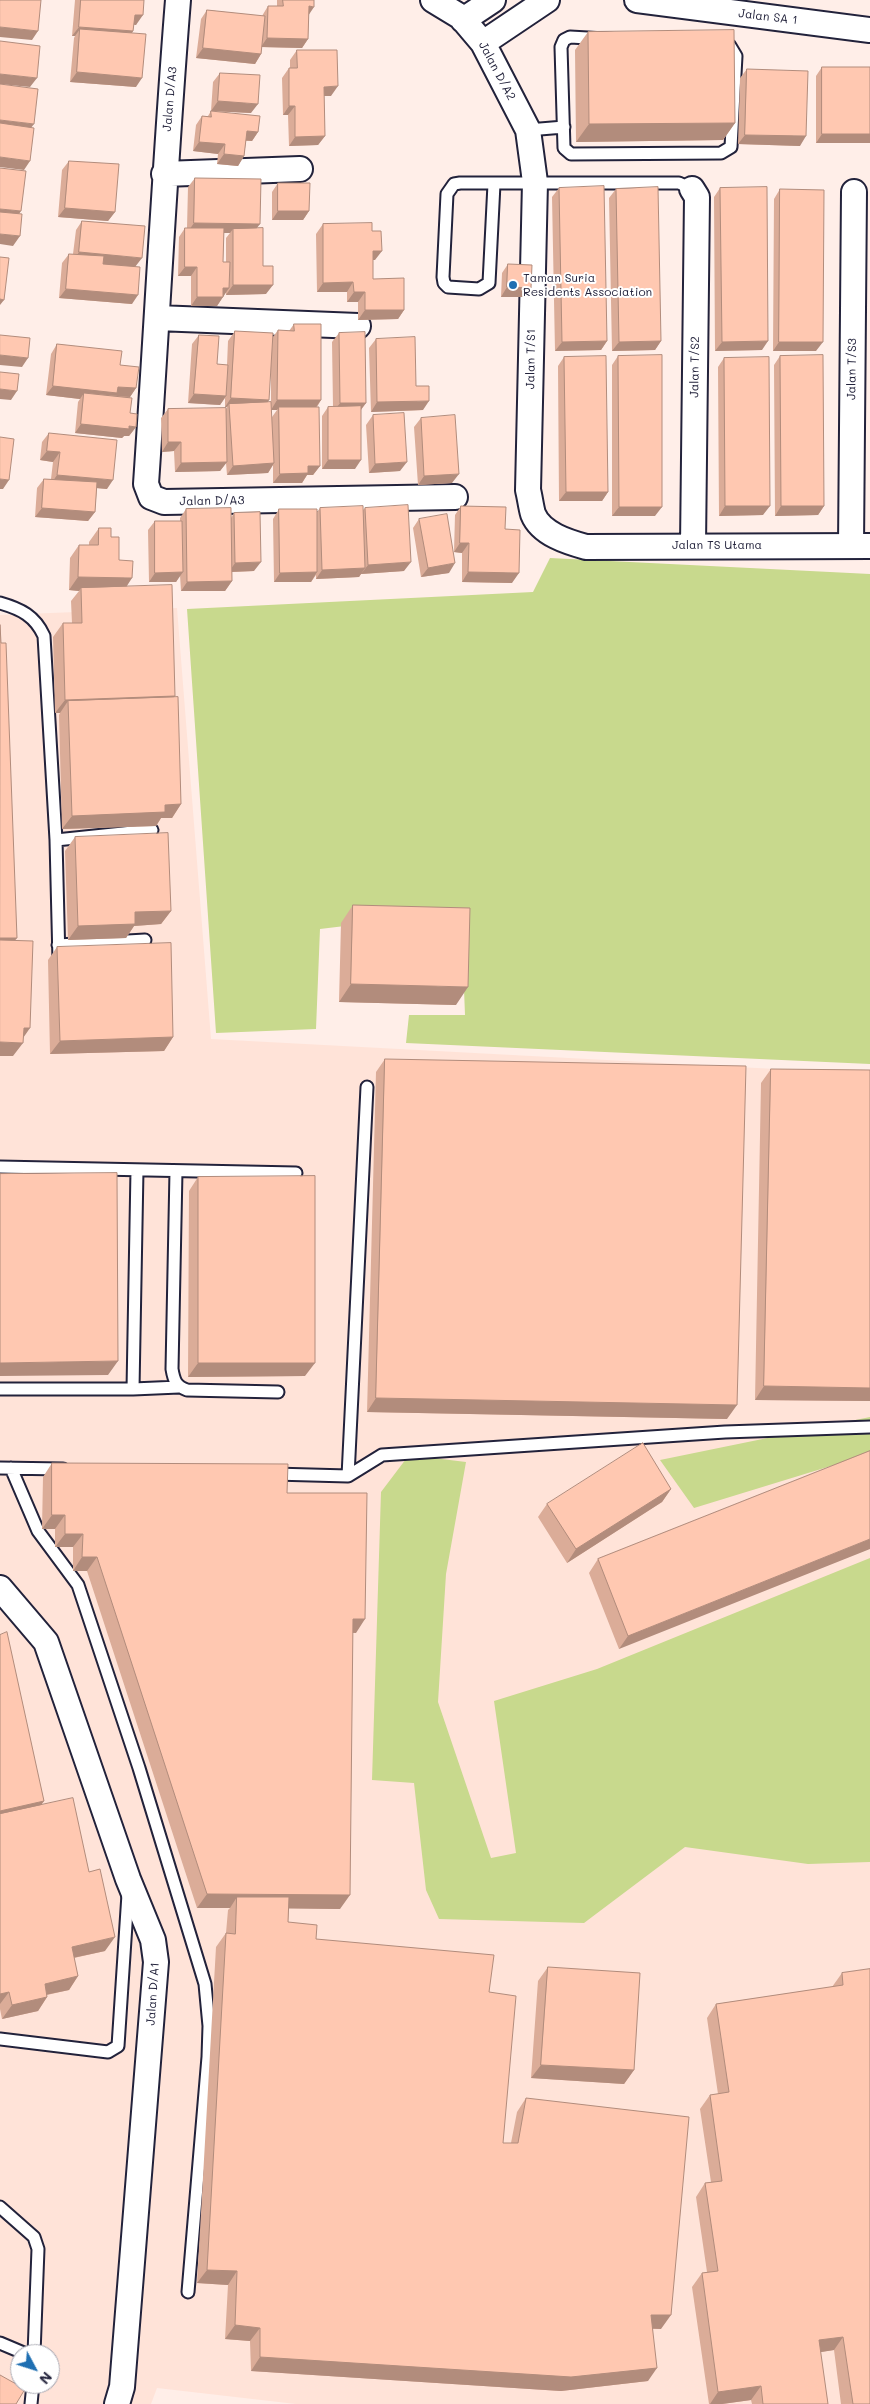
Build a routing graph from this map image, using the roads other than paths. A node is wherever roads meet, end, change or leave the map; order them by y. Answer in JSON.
{"nodes":[{"id":1,"x":178,"y":0,"type":"edge"},
{"id":2,"x":434,"y":0,"type":"edge"},
{"id":3,"x":494,"y":0,"type":"edge"},
{"id":4,"x":547,"y":0,"type":"edge"},
{"id":5,"x":637,"y":0,"type":"edge"},
{"id":6,"x":463,"y":20,"type":"junction"},
{"id":7,"x":870,"y":30,"type":"edge"},
{"id":8,"x":484,"y":43,"type":"junction"},
{"id":9,"x":564,"y":127,"type":"junction"},
{"id":10,"x":528,"y":130,"type":"junction"},
{"id":11,"x":300,"y":169,"type":"dead end"},
{"id":12,"x":534,"y":172,"type":"junction"},
{"id":13,"x":164,"y":174,"type":"junction"},
{"id":14,"x":494,"y":184,"type":"junction"},
{"id":15,"x":692,"y":189,"type":"joint"},
{"id":16,"x":854,"y":192,"type":"dead end"},
{"id":17,"x":157,"y":318,"type":"junction"},
{"id":18,"x":358,"y":326,"type":"dead end"},
{"id":19,"x":455,"y":498,"type":"dead end"},
{"id":20,"x":565,"y":541,"type":"joint"},
{"id":21,"x":693,"y":545,"type":"junction"},
{"id":22,"x":860,"y":546,"type":"edge"},
{"id":23,"x":0,"y":604,"type":"edge"},
{"id":24,"x":152,"y":830,"type":"dead end"},
{"id":25,"x":56,"y":840,"type":"junction"},
{"id":26,"x":145,"y":940,"type":"dead end"},
{"id":27,"x":58,"y":945,"type":"junction"},
{"id":28,"x":59,"y":962,"type":"edge"},
{"id":29,"x":367,"y":1087,"type":"dead end"},
{"id":30,"x":0,"y":1167,"type":"edge"},
{"id":31,"x":137,"y":1170,"type":"junction"},
{"id":32,"x":176,"y":1171,"type":"junction"},
{"id":33,"x":296,"y":1173,"type":"dead end"},
{"id":34,"x":179,"y":1387,"type":"junction"},
{"id":35,"x":0,"y":1389,"type":"edge"},
{"id":36,"x":133,"y":1389,"type":"junction"},
{"id":37,"x":278,"y":1392,"type":"dead end"},
{"id":38,"x":870,"y":1427,"type":"edge"},
{"id":39,"x":5,"y":1468,"type":"edge"},
{"id":40,"x":70,"y":1470,"type":"edge"},
{"id":41,"x":258,"y":1474,"type":"edge"},
{"id":42,"x":348,"y":1476,"type":"junction"},
{"id":43,"x":0,"y":1588,"type":"edge"},
{"id":44,"x":128,"y":1879,"type":"junction"},
{"id":45,"x":0,"y":2038,"type":"edge"},
{"id":46,"x":0,"y":2207,"type":"edge"},
{"id":47,"x":188,"y":2292,"type":"dead end"},
{"id":48,"x":34,"y":2344,"type":"edge"},
{"id":49,"x":117,"y":2404,"type":"edge"}],
"edges":[{"from":1,"to":13,"type":"street","name":"Jalan D/A3"},
{"from":2,"to":6,"type":"street","name":"Jalan D/A2"},
{"from":3,"to":6,"type":"street"},
{"from":4,"to":8,"type":"street"},
{"from":5,"to":7,"type":"street","name":"Jalan SA 1"},
{"from":6,"to":8,"type":"street","name":"Jalan D/A2"},
{"from":8,"to":10,"type":"street","name":"Jalan D/A2"},
{"from":9,"to":9,"type":"lane"},
{"from":9,"to":10,"type":"lane"},
{"from":10,"to":12,"type":"street","name":"Jalan D/A2"},
{"from":11,"to":13,"type":"street"},
{"from":12,"to":14,"type":"lane"},
{"from":12,"to":15,"type":"lane"},
{"from":12,"to":20,"type":"street","name":"Jalan T/S1"},
{"from":13,"to":17,"type":"street","name":"Jalan D/A3"},
{"from":14,"to":14,"type":"lane"},
{"from":15,"to":21,"type":"street","name":"Jalan T/S2"},
{"from":16,"to":22,"type":"street","name":"Jalan T/S3"},
{"from":17,"to":18,"type":"street"},
{"from":17,"to":19,"type":"street","name":"Jalan D/A3"},
{"from":20,"to":21,"type":"street","name":"Jalan TS Utama"},
{"from":21,"to":22,"type":"street","name":"Jalan TS Utama"},
{"from":23,"to":25,"type":"lane"},
{"from":24,"to":25,"type":"lane"},
{"from":25,"to":27,"type":"lane"},
{"from":26,"to":27,"type":"lane"},
{"from":27,"to":28,"type":"lane"},
{"from":29,"to":42,"type":"lane"},
{"from":30,"to":31,"type":"lane"},
{"from":31,"to":32,"type":"lane"},
{"from":31,"to":36,"type":"lane"},
{"from":32,"to":33,"type":"lane"},
{"from":32,"to":34,"type":"lane"},
{"from":34,"to":36,"type":"lane"},
{"from":34,"to":37,"type":"lane"},
{"from":35,"to":36,"type":"lane"},
{"from":38,"to":42,"type":"lane"},
{"from":39,"to":40,"type":"lane"},
{"from":39,"to":47,"type":"lane"},
{"from":41,"to":42,"type":"lane"},
{"from":43,"to":44,"type":"street","name":"Jalan D/A1"},
{"from":44,"to":45,"type":"lane"},
{"from":44,"to":49,"type":"street","name":"Jalan D/A1"},
{"from":46,"to":48,"type":"lane"}]}
